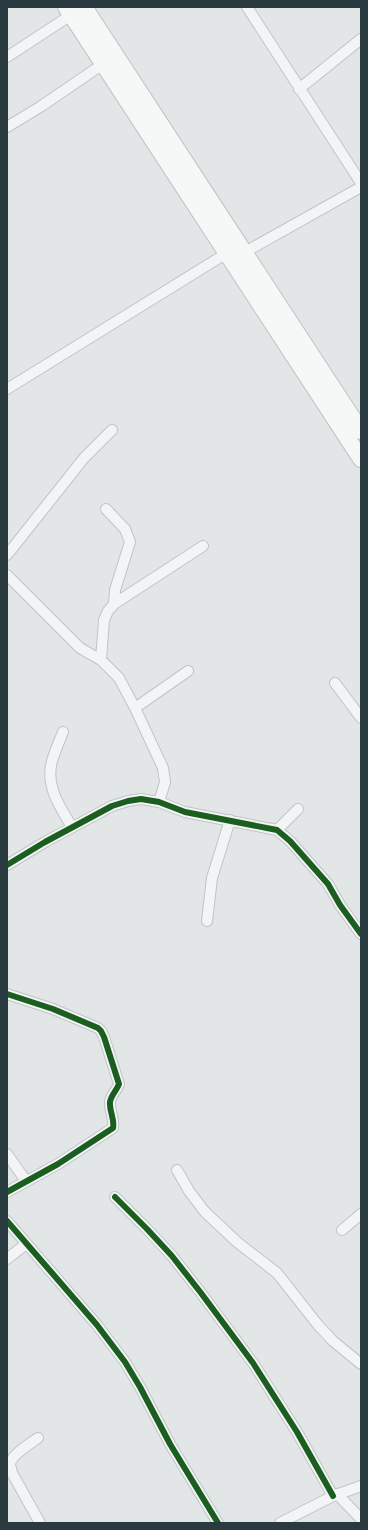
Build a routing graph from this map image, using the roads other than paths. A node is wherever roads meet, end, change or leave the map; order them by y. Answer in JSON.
{"nodes":[{"id":1,"x":247,"y":7,"type":"edge"},
{"id":2,"x":74,"y":10,"type":"edge"},
{"id":3,"x":361,"y":39,"type":"edge"},
{"id":4,"x":7,"y":57,"type":"edge"},
{"id":5,"x":103,"y":64,"type":"junction"},
{"id":6,"x":299,"y":89,"type":"junction"},
{"id":7,"x":7,"y":127,"type":"edge"},
{"id":8,"x":361,"y":183,"type":"edge"},
{"id":9,"x":361,"y":187,"type":"edge"},
{"id":10,"x":245,"y":252,"type":"junction"},
{"id":11,"x":227,"y":253,"type":"junction"},
{"id":12,"x":7,"y":389,"type":"edge"},
{"id":13,"x":112,"y":430,"type":"dead end"},
{"id":14,"x":361,"y":431,"type":"edge"},
{"id":15,"x":361,"y":459,"type":"edge"},
{"id":16,"x":106,"y":509,"type":"dead end"},
{"id":17,"x":203,"y":546,"type":"dead end"},
{"id":18,"x":7,"y":555,"type":"edge"},
{"id":19,"x":7,"y":575,"type":"edge"},
{"id":20,"x":114,"y":604,"type":"junction"},
{"id":21,"x":101,"y":660,"type":"junction"},
{"id":22,"x":188,"y":671,"type":"dead end"},
{"id":23,"x":335,"y":683,"type":"dead end"},
{"id":24,"x":135,"y":708,"type":"junction"},
{"id":25,"x":361,"y":718,"type":"edge"},
{"id":26,"x":63,"y":732,"type":"dead end"},
{"id":27,"x":159,"y":802,"type":"junction"},
{"id":28,"x":298,"y":809,"type":"dead end"},
{"id":29,"x":230,"y":820,"type":"junction"},
{"id":30,"x":72,"y":827,"type":"junction"},
{"id":31,"x":277,"y":830,"type":"junction"},
{"id":32,"x":7,"y":865,"type":"edge"},
{"id":33,"x":207,"y":921,"type":"dead end"},
{"id":34,"x":361,"y":934,"type":"edge"},
{"id":35,"x":7,"y":994,"type":"edge"},
{"id":36,"x":7,"y":1154,"type":"edge"},
{"id":37,"x":176,"y":1170,"type":"dead end"},
{"id":38,"x":26,"y":1181,"type":"junction"},
{"id":39,"x":7,"y":1192,"type":"edge"},
{"id":40,"x":115,"y":1197,"type":"dead end"},
{"id":41,"x":361,"y":1214,"type":"edge"},
{"id":42,"x":7,"y":1221,"type":"edge"},
{"id":43,"x":342,"y":1230,"type":"dead end"},
{"id":44,"x":26,"y":1244,"type":"junction"},
{"id":45,"x":7,"y":1259,"type":"edge"},
{"id":46,"x":361,"y":1364,"type":"edge"},
{"id":47,"x":38,"y":1438,"type":"dead end"},
{"id":48,"x":361,"y":1486,"type":"edge"},
{"id":49,"x":335,"y":1495,"type":"junction"},
{"id":50,"x":361,"y":1519,"type":"edge"},
{"id":51,"x":40,"y":1523,"type":"edge"},
{"id":52,"x":218,"y":1523,"type":"edge"},
{"id":53,"x":280,"y":1523,"type":"edge"}],
"edges":[{"from":1,"to":6,"type":"street"},
{"from":2,"to":4,"type":"street"},
{"from":2,"to":5,"type":"main road"},
{"from":2,"to":10,"type":"main road"},
{"from":3,"to":6,"type":"street"},
{"from":5,"to":7,"type":"street"},
{"from":5,"to":11,"type":"main road"},
{"from":6,"to":8,"type":"street"},
{"from":9,"to":10,"type":"street"},
{"from":10,"to":14,"type":"main road"},
{"from":11,"to":12,"type":"street"},
{"from":11,"to":15,"type":"main road"},
{"from":13,"to":18,"type":"street"},
{"from":16,"to":20,"type":"street"},
{"from":17,"to":20,"type":"street"},
{"from":19,"to":21,"type":"street"},
{"from":20,"to":21,"type":"street"},
{"from":21,"to":24,"type":"street"},
{"from":22,"to":24,"type":"street"},
{"from":23,"to":25,"type":"street"},
{"from":24,"to":27,"type":"street"},
{"from":26,"to":30,"type":"street"},
{"from":27,"to":29,"type":"street"},
{"from":27,"to":30,"type":"street"},
{"from":28,"to":31,"type":"street"},
{"from":29,"to":31,"type":"street"},
{"from":29,"to":33,"type":"street"},
{"from":30,"to":32,"type":"street"},
{"from":31,"to":34,"type":"street"},
{"from":35,"to":38,"type":"street"},
{"from":36,"to":38,"type":"street"},
{"from":37,"to":46,"type":"street"},
{"from":38,"to":39,"type":"street"},
{"from":40,"to":49,"type":"street"},
{"from":41,"to":43,"type":"street"},
{"from":42,"to":44,"type":"street"},
{"from":44,"to":45,"type":"street"},
{"from":44,"to":52,"type":"street"},
{"from":47,"to":51,"type":"street"},
{"from":48,"to":49,"type":"street"},
{"from":49,"to":50,"type":"street"},
{"from":49,"to":53,"type":"street"}]}
